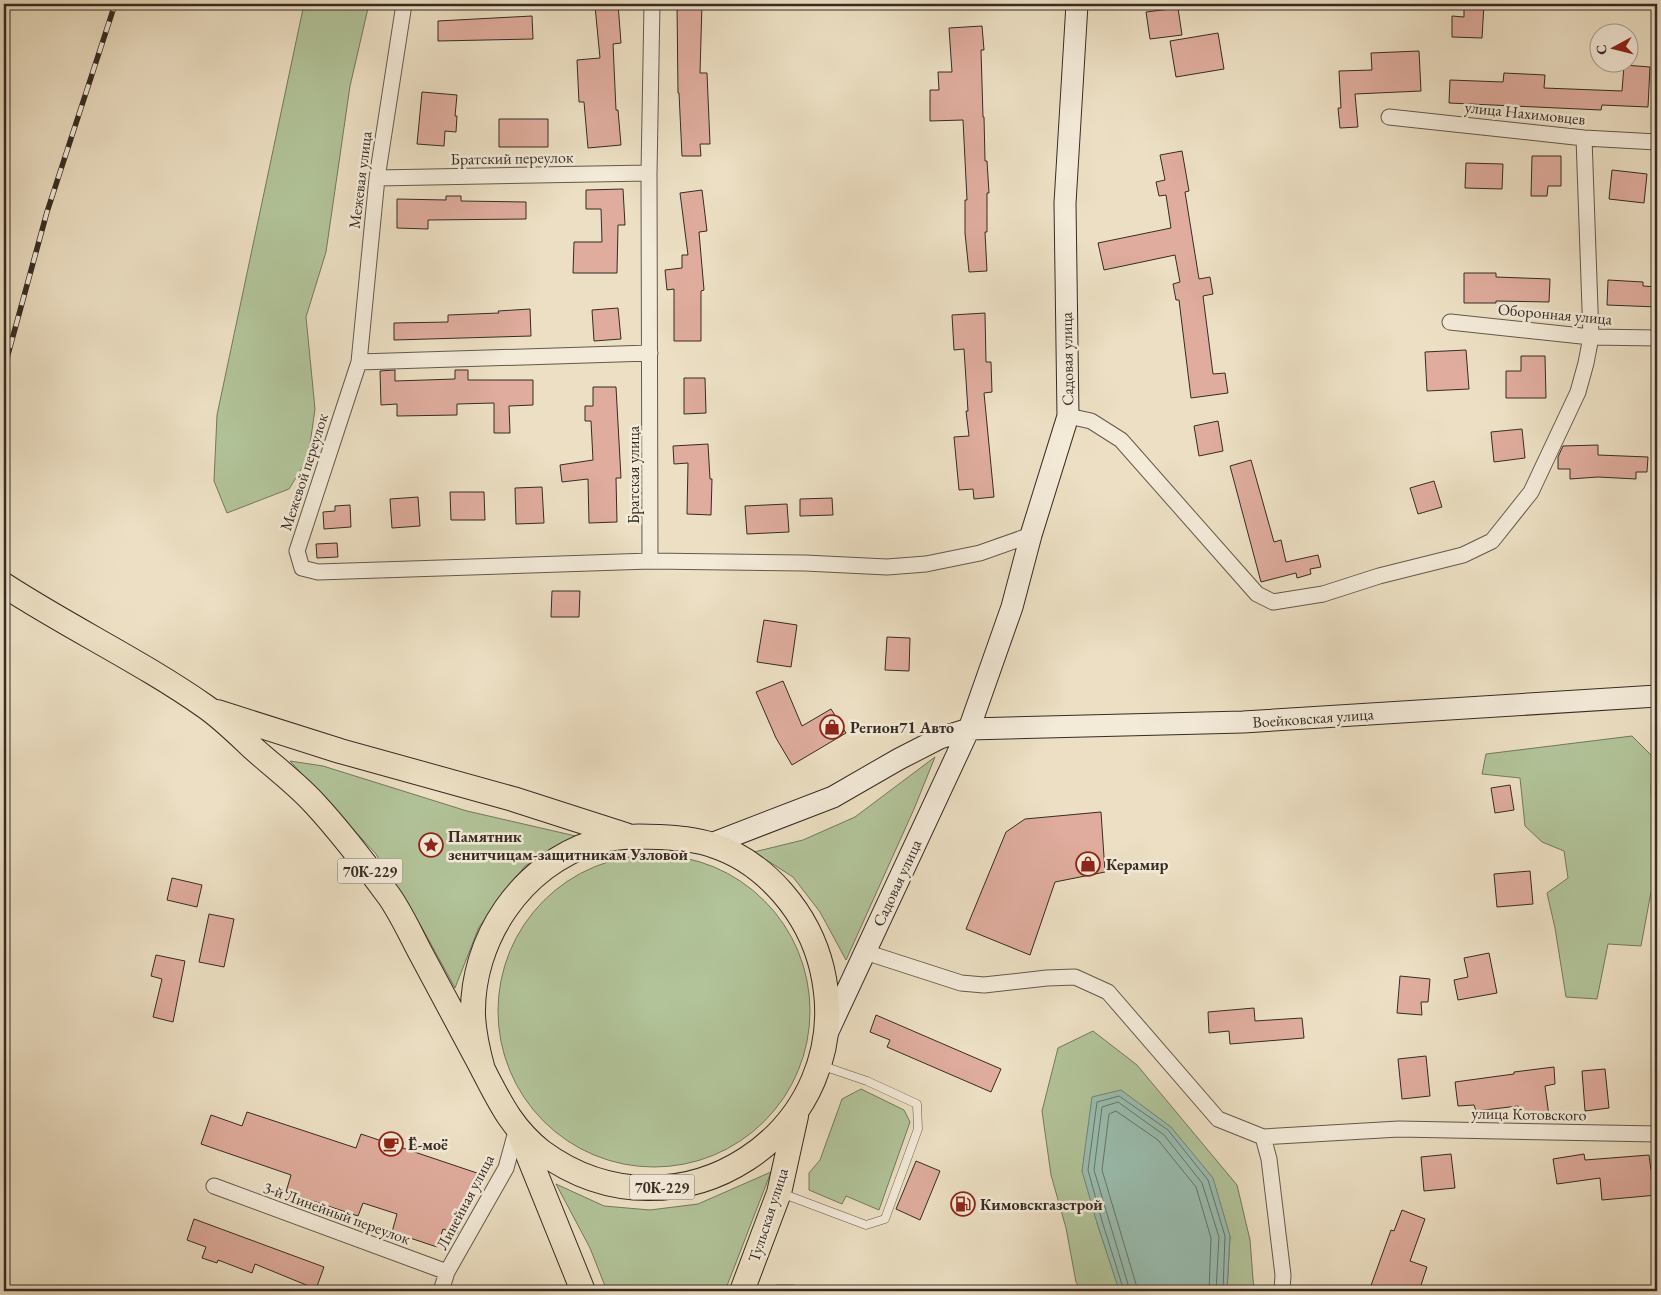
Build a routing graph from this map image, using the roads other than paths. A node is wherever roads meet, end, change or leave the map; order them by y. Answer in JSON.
{"nodes":[{"id":1,"x":404,"y":4,"type":"edge"},
{"id":2,"x":652,"y":4,"type":"edge"},
{"id":3,"x":1077,"y":4,"type":"edge"},
{"id":4,"x":1389,"y":117,"type":"dead end"},
{"id":5,"x":1584,"y":138,"type":"junction"},
{"id":6,"x":1657,"y":142,"type":"edge"},
{"id":7,"x":649,"y":173,"type":"junction"},
{"id":8,"x":377,"y":178,"type":"junction"},
{"id":9,"x":1450,"y":322,"type":"dead end"},
{"id":10,"x":1591,"y":337,"type":"junction"},
{"id":11,"x":1657,"y":338,"type":"edge"},
{"id":12,"x":650,"y":353,"type":"junction"},
{"id":13,"x":358,"y":362,"type":"junction"},
{"id":14,"x":1068,"y":416,"type":"junction"},
{"id":15,"x":1031,"y":535,"type":"junction"},
{"id":16,"x":650,"y":560,"type":"junction"},
{"id":17,"x":4,"y":585,"type":"edge"},
{"id":18,"x":1657,"y":696,"type":"edge"},
{"id":19,"x":210,"y":709,"type":"junction"},
{"id":20,"x":969,"y":729,"type":"junction"},
{"id":21,"x":627,"y":836,"type":"junction"},
{"id":22,"x":711,"y":844,"type":"junction"},
{"id":23,"x":865,"y":952,"type":"junction"},
{"id":24,"x":825,"y":1038,"type":"junction"},
{"id":25,"x":819,"y":1065,"type":"junction"},
{"id":26,"x":483,"y":1070,"type":"junction"},
{"id":27,"x":798,"y":1109,"type":"junction"},
{"id":28,"x":517,"y":1128,"type":"junction"},
{"id":29,"x":1657,"y":1134,"type":"edge"},
{"id":30,"x":1263,"y":1137,"type":"junction"},
{"id":31,"x":214,"y":1186,"type":"dead end"},
{"id":32,"x":779,"y":1193,"type":"junction"},
{"id":33,"x":447,"y":1272,"type":"junction"},
{"id":34,"x":441,"y":1291,"type":"edge"},
{"id":35,"x":583,"y":1291,"type":"edge"},
{"id":36,"x":742,"y":1291,"type":"edge"},
{"id":37,"x":1282,"y":1291,"type":"edge"}],
"edges":[{"from":1,"to":8,"type":"street","name":"Межевая улица"},
{"from":2,"to":7,"type":"street","name":"Братская улица"},
{"from":3,"to":14,"type":"main road","name":"Садовая улица"},
{"from":4,"to":5,"type":"street","name":"улица Нахимовцев"},
{"from":5,"to":6,"type":"street","name":"улица Нахимовцев"},
{"from":5,"to":10,"type":"street"},
{"from":7,"to":8,"type":"street","name":"Братский переулок"},
{"from":7,"to":12,"type":"street","name":"Братская улица"},
{"from":8,"to":13,"type":"street","name":"Межевая улица"},
{"from":9,"to":10,"type":"street","name":"Оборонная улица"},
{"from":10,"to":11,"type":"street","name":"Оборонная улица"},
{"from":10,"to":14,"type":"street"},
{"from":12,"to":13,"type":"street"},
{"from":12,"to":16,"type":"street","name":"Братская улица"},
{"from":13,"to":16,"type":"street","name":"Межевой переулок"},
{"from":14,"to":15,"type":"main road","name":"Садовая улица"},
{"from":15,"to":16,"type":"street"},
{"from":15,"to":20,"type":"main road","name":"Садовая улица"},
{"from":17,"to":19,"type":"main road","number":"70К-229"},
{"from":18,"to":20,"type":"main road","name":"Воейковская улица"},
{"from":19,"to":21,"type":"main road","number":"70К-229"},
{"from":19,"to":26,"type":"main road","number":"70К-229"},
{"from":20,"to":22,"type":"main road"},
{"from":20,"to":23,"type":"main road","name":"Садовая улица"},
{"from":21,"to":22,"type":"main road","number":"70К-229"},
{"from":21,"to":26,"type":"main road","number":"70К-229"},
{"from":22,"to":24,"type":"main road","number":"70К-229"},
{"from":23,"to":24,"type":"main road","name":"Садовая улица"},
{"from":23,"to":30,"type":"street"},
{"from":24,"to":25,"type":"main road","number":"70К-229"},
{"from":25,"to":27,"type":"main road","number":"70К-229"},
{"from":25,"to":32,"type":"lane"},
{"from":26,"to":28,"type":"main road","number":"70К-229"},
{"from":27,"to":28,"type":"main road","number":"70К-229"},
{"from":27,"to":32,"type":"main road","name":"Тульская улица","number":"70К-229"},
{"from":28,"to":33,"type":"street","name":"Линейная улица"},
{"from":28,"to":35,"type":"main road","number":"70К-229"},
{"from":29,"to":30,"type":"street","name":"улица Котовского"},
{"from":30,"to":37,"type":"street"},
{"from":31,"to":33,"type":"street","name":"3-й Линейный переулок"},
{"from":32,"to":36,"type":"main road","name":"Тульская улица","number":"70К-229"},
{"from":33,"to":34,"type":"street","name":"Линейная улица"}]}
